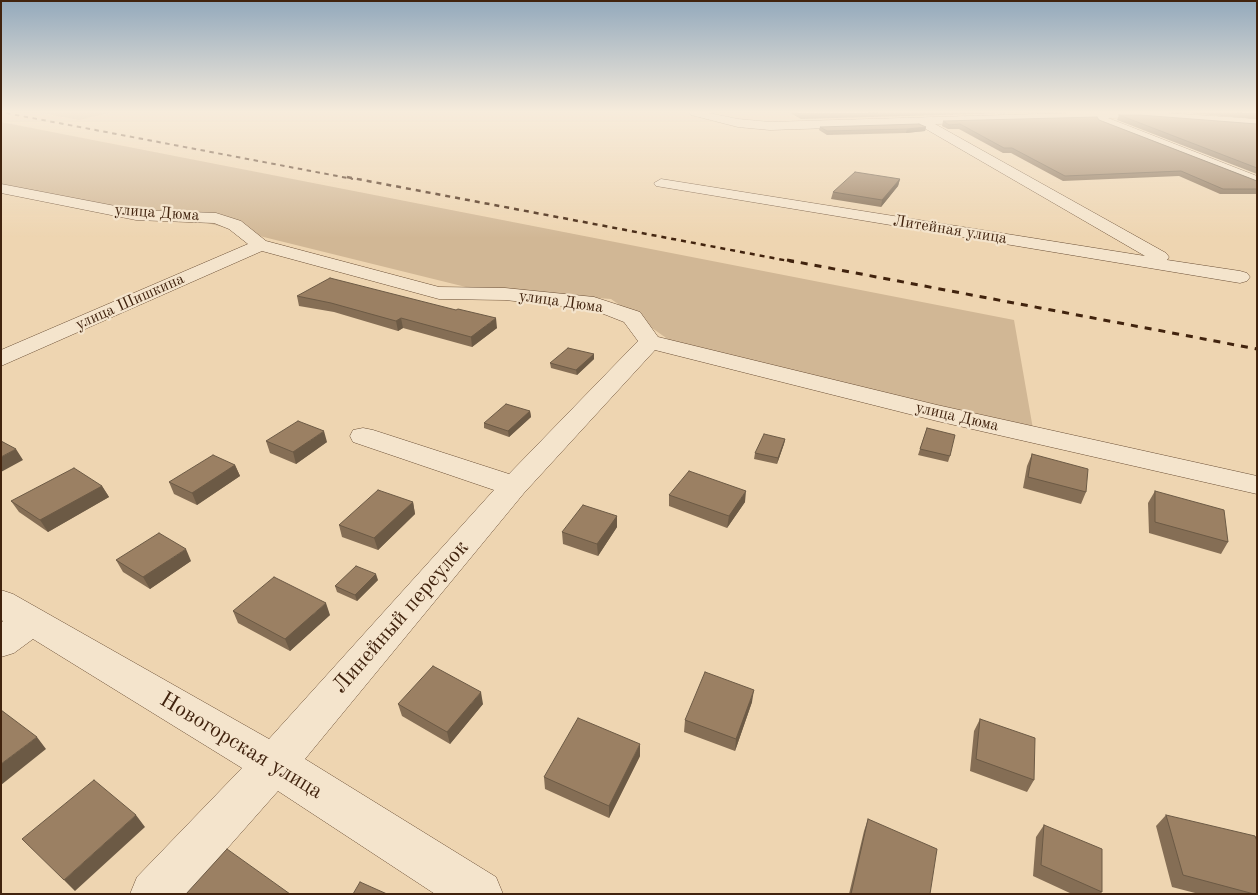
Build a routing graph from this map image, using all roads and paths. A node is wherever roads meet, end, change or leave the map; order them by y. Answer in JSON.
{"nodes":[{"id":1,"x":980,"y":155,"type":"edge"},
{"id":2,"x":1191,"y":155,"type":"edge"},
{"id":3,"x":1257,"y":181,"type":"edge"},
{"id":4,"x":661,"y":183,"type":"dead end"},
{"id":5,"x":2,"y":189,"type":"edge"},
{"id":6,"x":260,"y":245,"type":"junction"},
{"id":7,"x":1176,"y":266,"type":"junction"},
{"id":8,"x":1240,"y":277,"type":"dead end"},
{"id":9,"x":650,"y":342,"type":"junction"},
{"id":10,"x":1,"y":359,"type":"edge"},
{"id":11,"x":363,"y":436,"type":"dead end"},
{"id":12,"x":1257,"y":485,"type":"edge"},
{"id":13,"x":514,"y":486,"type":"junction"},
{"id":14,"x":12,"y":622,"type":"edge"},
{"id":15,"x":274,"y":764,"type":"junction"},
{"id":16,"x":154,"y":894,"type":"edge"},
{"id":17,"x":479,"y":894,"type":"edge"}],
"edges":[{"from":1,"to":7,"type":"street"},
{"from":2,"to":3,"type":"street"},
{"from":4,"to":7,"type":"street","name":"Литейная улица"},
{"from":5,"to":6,"type":"street","name":"улица Дюма"},
{"from":6,"to":9,"type":"street","name":"улица Дюма"},
{"from":6,"to":10,"type":"street","name":"улица Шишкина"},
{"from":7,"to":8,"type":"street","name":"Литейная улица"},
{"from":9,"to":12,"type":"street","name":"улица Дюма"},
{"from":9,"to":13,"type":"street","name":"Линейный переулок"},
{"from":11,"to":13,"type":"street"},
{"from":13,"to":15,"type":"street","name":"Линейный переулок"},
{"from":14,"to":15,"type":"street","name":"Новогорская улица"},
{"from":15,"to":16,"type":"street","name":"Линейный переулок"},
{"from":15,"to":17,"type":"street","name":"Новогорская улица"}]}
